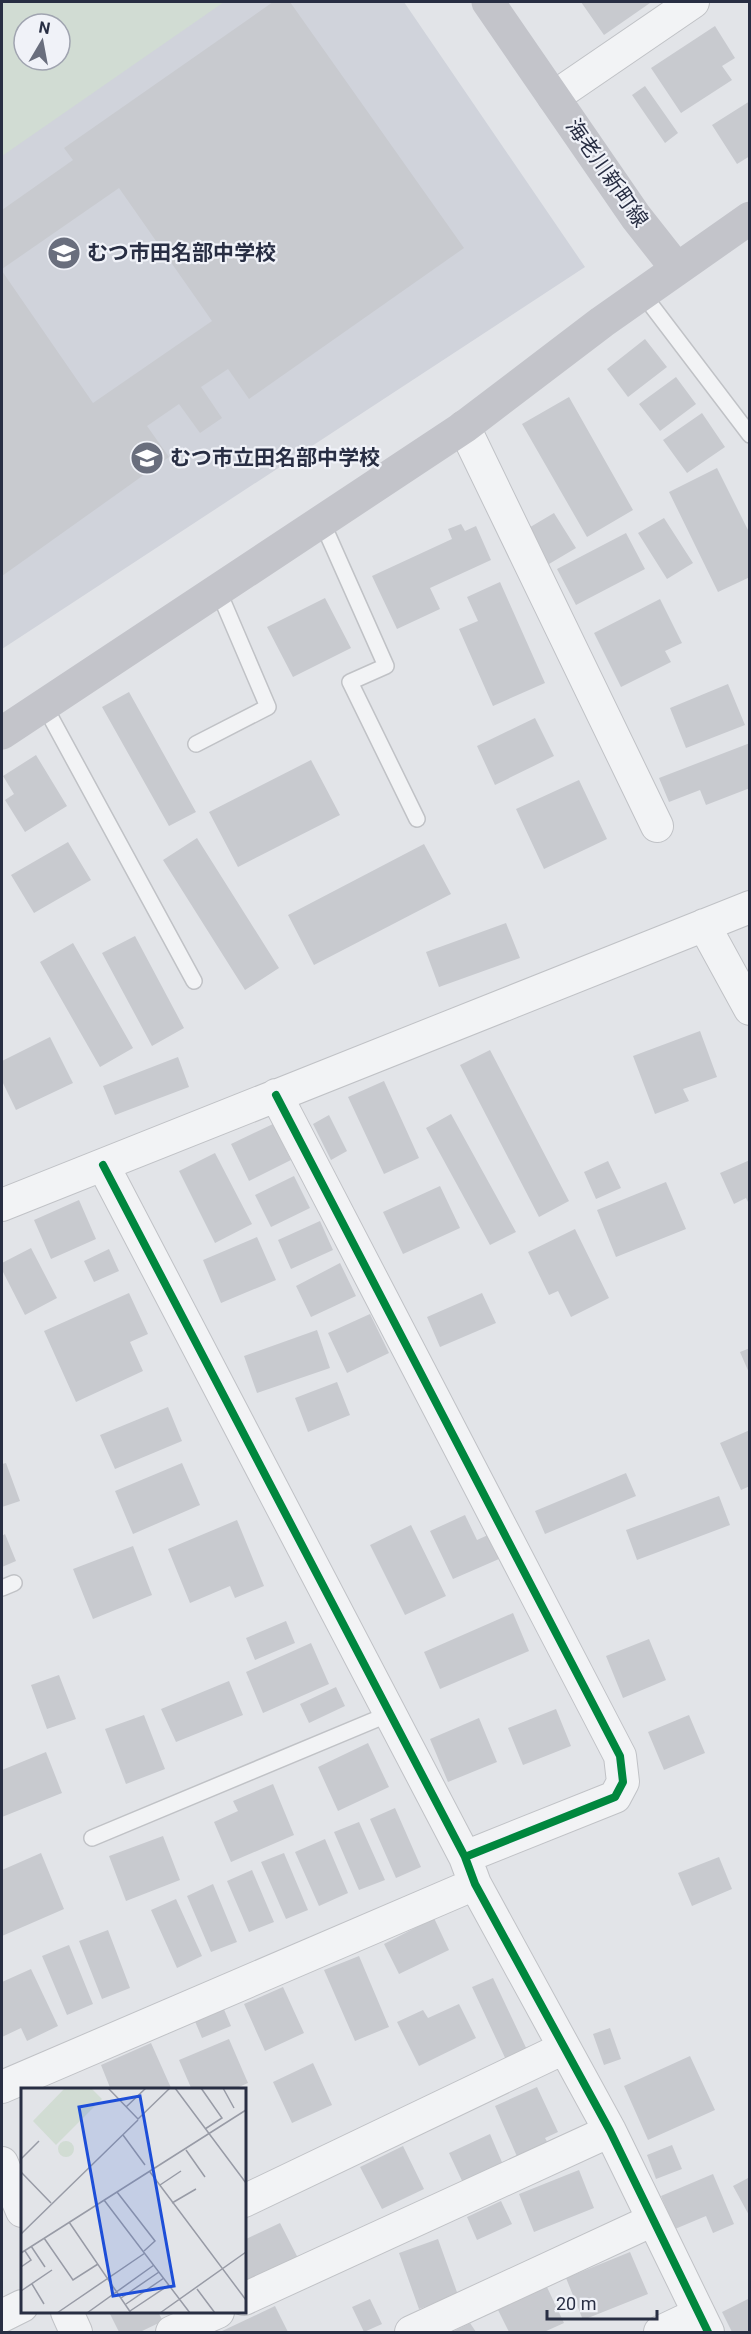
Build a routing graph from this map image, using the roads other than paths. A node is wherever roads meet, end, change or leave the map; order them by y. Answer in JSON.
{"nodes":[{"id":1,"x":488,"y":2,"type":"edge"},
{"id":2,"x":693,"y":2,"type":"edge"},
{"id":3,"x":554,"y":97,"type":"junction"},
{"id":4,"x":750,"y":218,"type":"edge"},
{"id":5,"x":677,"y":269,"type":"junction"},
{"id":6,"x":642,"y":293,"type":"junction"},
{"id":7,"x":464,"y":428,"type":"junction"},
{"id":8,"x":750,"y":435,"type":"edge"},
{"id":9,"x":322,"y":522,"type":"junction"},
{"id":10,"x":218,"y":590,"type":"junction"},
{"id":11,"x":44,"y":705,"type":"junction"},
{"id":12,"x":2,"y":733,"type":"edge"},
{"id":13,"x":196,"y":744,"type":"dead end"},
{"id":14,"x":417,"y":819,"type":"dead end"},
{"id":15,"x":657,"y":826,"type":"dead end"},
{"id":16,"x":750,"y":907,"type":"edge"},
{"id":17,"x":704,"y":925,"type":"junction"},
{"id":18,"x":194,"y":981,"type":"dead end"},
{"id":19,"x":750,"y":1009,"type":"edge"},
{"id":20,"x":276,"y":1095,"type":"junction"},
{"id":21,"x":103,"y":1166,"type":"junction"},
{"id":22,"x":2,"y":1205,"type":"edge"},
{"id":23,"x":389,"y":1714,"type":"junction"},
{"id":24,"x":92,"y":1838,"type":"dead end"},
{"id":25,"x":470,"y":1871,"type":"junction"},
{"id":26,"x":564,"y":2049,"type":"junction"},
{"id":27,"x":2,"y":2087,"type":"edge"},
{"id":28,"x":610,"y":2131,"type":"junction"},
{"id":29,"x":2,"y":2163,"type":"edge"},
{"id":30,"x":246,"y":2200,"type":"edge"},
{"id":31,"x":21,"y":2209,"type":"edge"},
{"id":32,"x":653,"y":2220,"type":"junction"},
{"id":33,"x":246,"y":2298,"type":"edge"},
{"id":34,"x":21,"y":2306,"type":"edge"},
{"id":35,"x":67,"y":2313,"type":"edge"},
{"id":36,"x":216,"y":2313,"type":"edge"},
{"id":37,"x":2,"y":2316,"type":"edge"},
{"id":38,"x":703,"y":2323,"type":"edge"},
{"id":39,"x":76,"y":2332,"type":"edge"},
{"id":40,"x":172,"y":2332,"type":"edge"},
{"id":41,"x":411,"y":2332,"type":"edge"},
{"id":42,"x":660,"y":2332,"type":"edge"}],
"edges":[{"from":1,"to":3,"type":"street","name":"海老川新町線"},
{"from":2,"to":3,"type":"street"},
{"from":3,"to":5,"type":"street","name":"海老川新町線"},
{"from":4,"to":5,"type":"street"},
{"from":5,"to":6,"type":"street"},
{"from":6,"to":7,"type":"street"},
{"from":6,"to":8,"type":"lane"},
{"from":7,"to":9,"type":"street"},
{"from":7,"to":15,"type":"street"},
{"from":9,"to":10,"type":"street"},
{"from":9,"to":14,"type":"lane"},
{"from":10,"to":11,"type":"street"},
{"from":10,"to":13,"type":"lane"},
{"from":11,"to":12,"type":"street"},
{"from":11,"to":18,"type":"lane"},
{"from":16,"to":17,"type":"street"},
{"from":17,"to":19,"type":"street"},
{"from":17,"to":20,"type":"street"},
{"from":20,"to":21,"type":"street"},
{"from":20,"to":25,"type":"street"},
{"from":21,"to":22,"type":"street"},
{"from":21,"to":23,"type":"street"},
{"from":23,"to":24,"type":"lane"},
{"from":23,"to":25,"type":"street"},
{"from":25,"to":26,"type":"street"},
{"from":25,"to":27,"type":"street"},
{"from":26,"to":28,"type":"street"},
{"from":26,"to":30,"type":"street"},
{"from":28,"to":32,"type":"street"},
{"from":28,"to":33,"type":"street"},
{"from":29,"to":31,"type":"street"},
{"from":32,"to":38,"type":"street"},
{"from":32,"to":41,"type":"street"},
{"from":34,"to":37,"type":"street"},
{"from":35,"to":39,"type":"street"},
{"from":36,"to":40,"type":"street"},
{"from":38,"to":42,"type":"street"}]}
